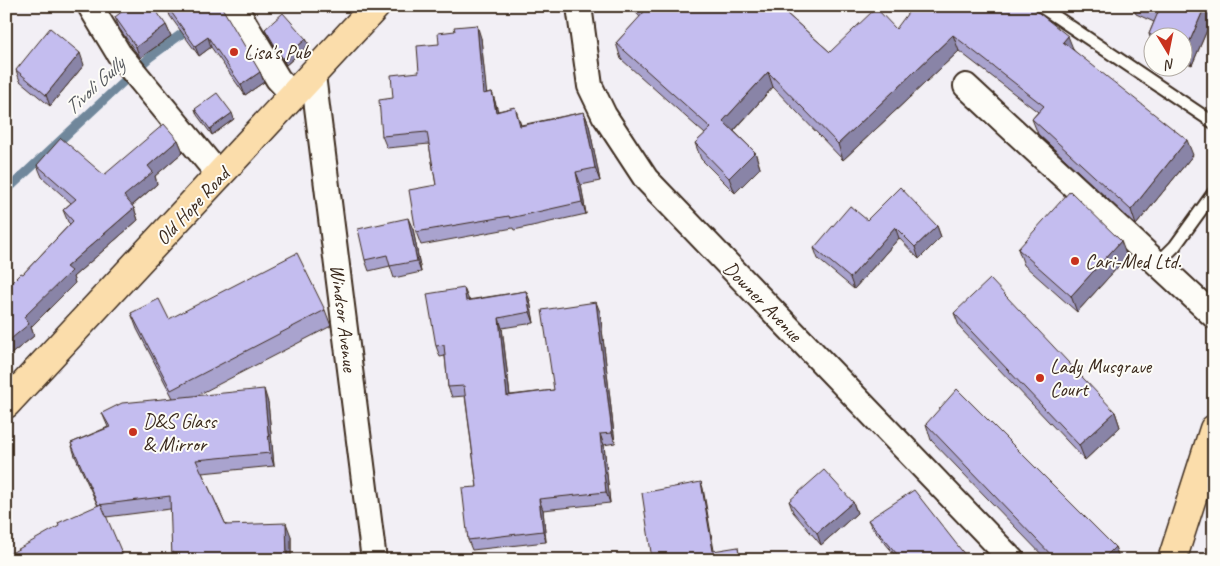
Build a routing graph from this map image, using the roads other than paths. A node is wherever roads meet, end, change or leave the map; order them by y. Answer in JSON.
{"nodes":[{"id":1,"x":90,"y":6,"type":"edge"},
{"id":2,"x":376,"y":6,"type":"edge"},
{"id":3,"x":579,"y":6,"type":"edge"},
{"id":4,"x":1040,"y":6,"type":"edge"},
{"id":5,"x":235,"y":9,"type":"edge"},
{"id":6,"x":314,"y":75,"type":"junction"},
{"id":7,"x":966,"y":86,"type":"dead end"},
{"id":8,"x":294,"y":96,"type":"junction"},
{"id":9,"x":1214,"y":123,"type":"edge"},
{"id":10,"x":220,"y":176,"type":"junction"},
{"id":11,"x":1214,"y":192,"type":"edge"},
{"id":12,"x":1157,"y":264,"type":"junction"},
{"id":13,"x":1214,"y":316,"type":"edge"},
{"id":14,"x":6,"y":404,"type":"edge"},
{"id":15,"x":1213,"y":431,"type":"edge"},
{"id":16,"x":374,"y":560,"type":"edge"},
{"id":17,"x":1012,"y":560,"type":"edge"},
{"id":18,"x":1172,"y":560,"type":"edge"}],
"edges":[{"from":1,"to":10,"type":"street"},
{"from":2,"to":6,"type":"main road","name":"Old Hope Road"},
{"from":3,"to":17,"type":"street","name":"Downer Avenue"},
{"from":4,"to":9,"type":"lane"},
{"from":5,"to":8,"type":"street"},
{"from":6,"to":8,"type":"main road","name":"Old Hope Road"},
{"from":6,"to":16,"type":"street","name":"Windsor Avenue"},
{"from":7,"to":12,"type":"street"},
{"from":8,"to":10,"type":"main road","name":"Old Hope Road"},
{"from":10,"to":14,"type":"main road","name":"Old Hope Road"},
{"from":11,"to":12,"type":"lane"},
{"from":12,"to":13,"type":"street"},
{"from":15,"to":18,"type":"main road"}]}
